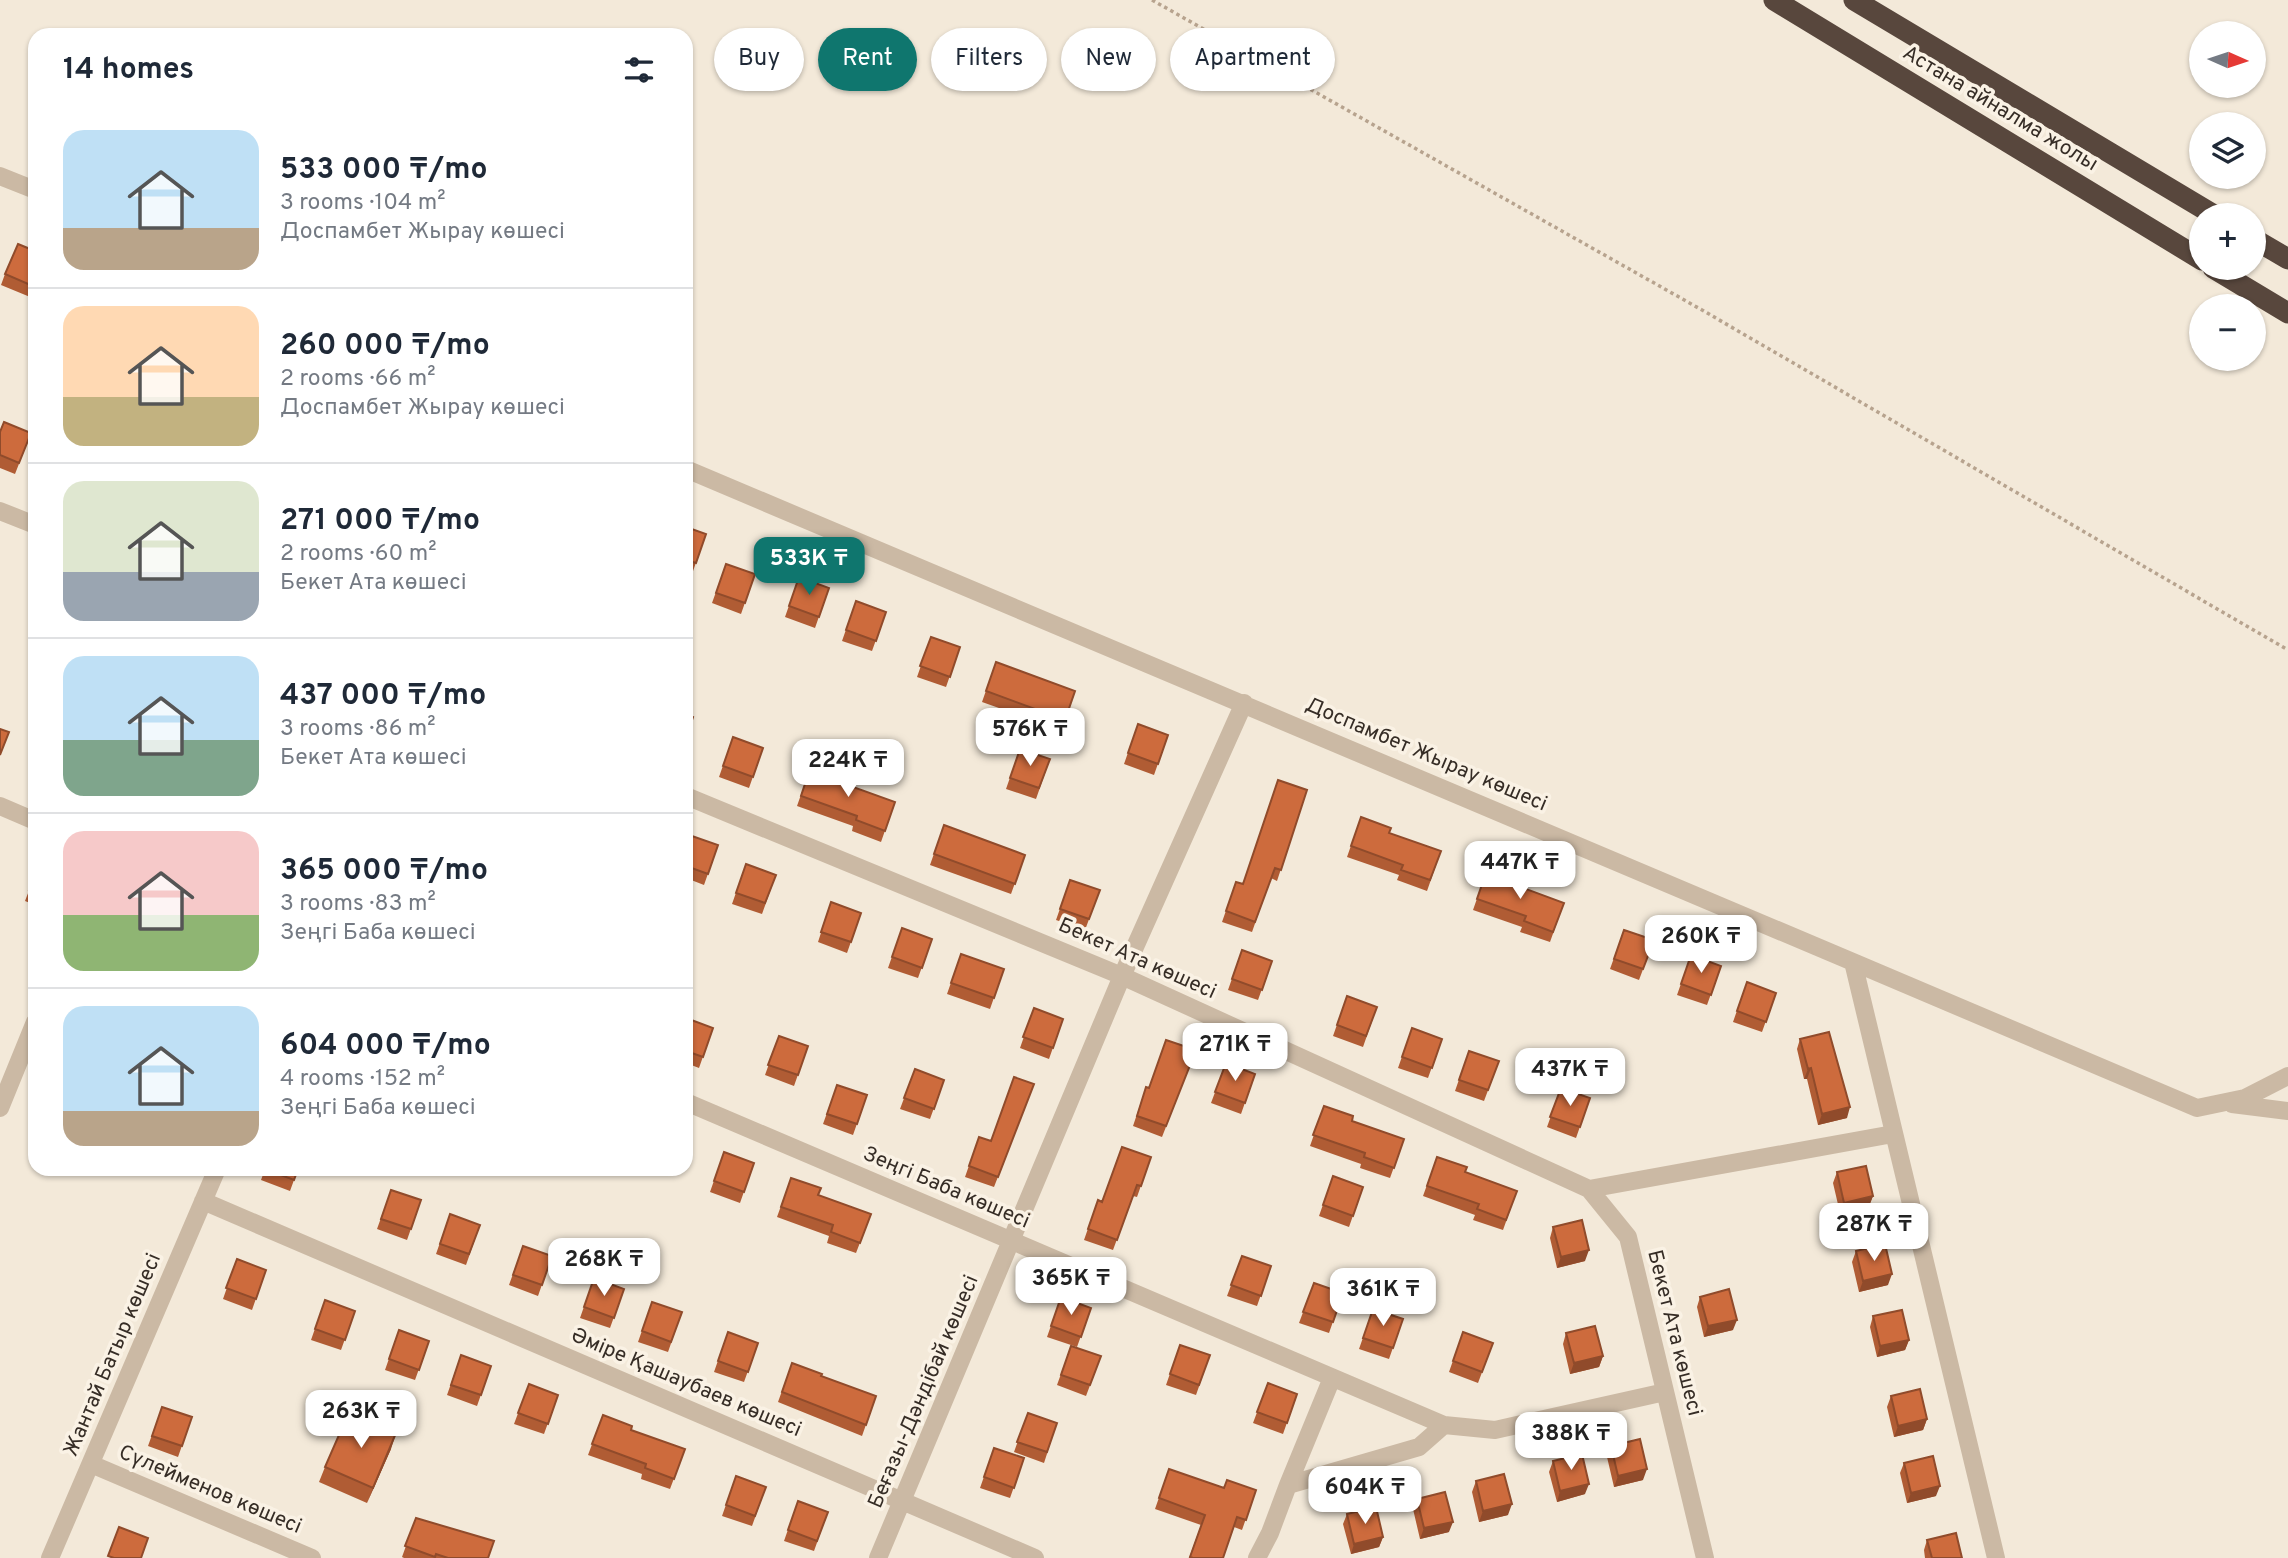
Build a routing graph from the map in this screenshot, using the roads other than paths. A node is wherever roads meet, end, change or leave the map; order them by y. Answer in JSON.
{"nodes":[{"id":1,"x":1774,"y":0,"type":"edge"},
{"id":2,"x":1854,"y":0,"type":"edge"},
{"id":3,"x":0,"y":176,"type":"edge"},
{"id":4,"x":28,"y":187,"type":"edge"},
{"id":5,"x":2194,"y":203,"type":"edge"},
{"id":6,"x":2266,"y":246,"type":"edge"},
{"id":7,"x":2189,"y":252,"type":"edge"},
{"id":8,"x":2288,"y":259,"type":"edge"},
{"id":9,"x":2233,"y":280,"type":"edge"},
{"id":10,"x":2288,"y":313,"type":"edge"},
{"id":11,"x":693,"y":472,"type":"edge"},
{"id":12,"x":0,"y":511,"type":"edge"},
{"id":13,"x":28,"y":522,"type":"edge"},
{"id":14,"x":1244,"y":703,"type":"junction"},
{"id":15,"x":693,"y":799,"type":"edge"},
{"id":16,"x":0,"y":806,"type":"edge"},
{"id":17,"x":28,"y":818,"type":"edge"},
{"id":18,"x":1853,"y":961,"type":"junction"},
{"id":19,"x":1122,"y":976,"type":"junction"},
{"id":20,"x":28,"y":1039,"type":"edge"},
{"id":21,"x":2288,"y":1076,"type":"edge"},
{"id":22,"x":2222,"y":1103,"type":"junction"},
{"id":23,"x":693,"y":1105,"type":"edge"},
{"id":24,"x":0,"y":1108,"type":"edge"},
{"id":25,"x":2288,"y":1111,"type":"edge"},
{"id":26,"x":1893,"y":1134,"type":"junction"},
{"id":27,"x":214,"y":1176,"type":"edge"},
{"id":28,"x":1588,"y":1189,"type":"junction"},
{"id":29,"x":203,"y":1200,"type":"junction"},
{"id":30,"x":1013,"y":1242,"type":"junction"},
{"id":31,"x":1332,"y":1378,"type":"junction"},
{"id":32,"x":1665,"y":1392,"type":"junction"},
{"id":33,"x":1444,"y":1425,"type":"junction"},
{"id":34,"x":92,"y":1464,"type":"junction"},
{"id":35,"x":1288,"y":1485,"type":"junction"},
{"id":36,"x":903,"y":1500,"type":"junction"},
{"id":37,"x":50,"y":1558,"type":"edge"},
{"id":38,"x":312,"y":1558,"type":"edge"},
{"id":39,"x":878,"y":1558,"type":"edge"},
{"id":40,"x":1035,"y":1558,"type":"edge"},
{"id":41,"x":1257,"y":1558,"type":"edge"},
{"id":42,"x":1705,"y":1558,"type":"edge"},
{"id":43,"x":1996,"y":1558,"type":"edge"}],
"edges":[{"from":1,"to":7,"type":"highway","name":"Астана айналма жолы"},
{"from":2,"to":5,"type":"highway","name":"Астана айналма жолы"},
{"from":3,"to":4,"type":"street"},
{"from":6,"to":8,"type":"highway"},
{"from":9,"to":10,"type":"highway"},
{"from":11,"to":14,"type":"street","name":"Доспамбет Жырау көшесі"},
{"from":12,"to":13,"type":"street"},
{"from":14,"to":18,"type":"street","name":"Доспамбет Жырау көшесі"},
{"from":14,"to":19,"type":"street","name":"Беғазы-Дәндібай көшесі"},
{"from":15,"to":19,"type":"street","name":"Бекет Ата көшесі"},
{"from":16,"to":17,"type":"street"},
{"from":18,"to":22,"type":"street","name":"Доспамбет Жырау көшесі"},
{"from":18,"to":26,"type":"street"},
{"from":19,"to":28,"type":"street","name":"Бекет Ата көшесі"},
{"from":19,"to":30,"type":"street","name":"Беғазы-Дәндібай көшесі"},
{"from":20,"to":24,"type":"street"},
{"from":21,"to":22,"type":"street"},
{"from":22,"to":25,"type":"street"},
{"from":23,"to":30,"type":"street","name":"Зеңгі Баба көшесі"},
{"from":26,"to":28,"type":"street"},
{"from":26,"to":43,"type":"street"},
{"from":27,"to":29,"type":"street","name":"Жантай Батыр көшесі"},
{"from":28,"to":32,"type":"street","name":"Бекет Ата көшесі"},
{"from":29,"to":34,"type":"street","name":"Жантай Батыр көшесі"},
{"from":29,"to":36,"type":"street","name":"Әміре Қашаубаев көшесі"},
{"from":30,"to":31,"type":"street","name":"Зеңгі Баба көшесі"},
{"from":30,"to":36,"type":"street","name":"Беғазы-Дәндібай көшесі"},
{"from":31,"to":33,"type":"street","name":"Зеңгі Баба көшесі"},
{"from":31,"to":35,"type":"street"},
{"from":32,"to":33,"type":"street","name":"Зеңгі Баба көшесі"},
{"from":32,"to":42,"type":"street","name":"Бекет Ата көшесі"},
{"from":33,"to":35,"type":"street"},
{"from":34,"to":37,"type":"street","name":"Жантай Батыр көшесі"},
{"from":34,"to":38,"type":"street","name":"Сүлейменов көшесі"},
{"from":35,"to":41,"type":"street"},
{"from":36,"to":39,"type":"street","name":"Беғазы-Дәндібай көшесі"},
{"from":36,"to":40,"type":"street","name":"Әміре Қашаубаев көшесі"}]}
